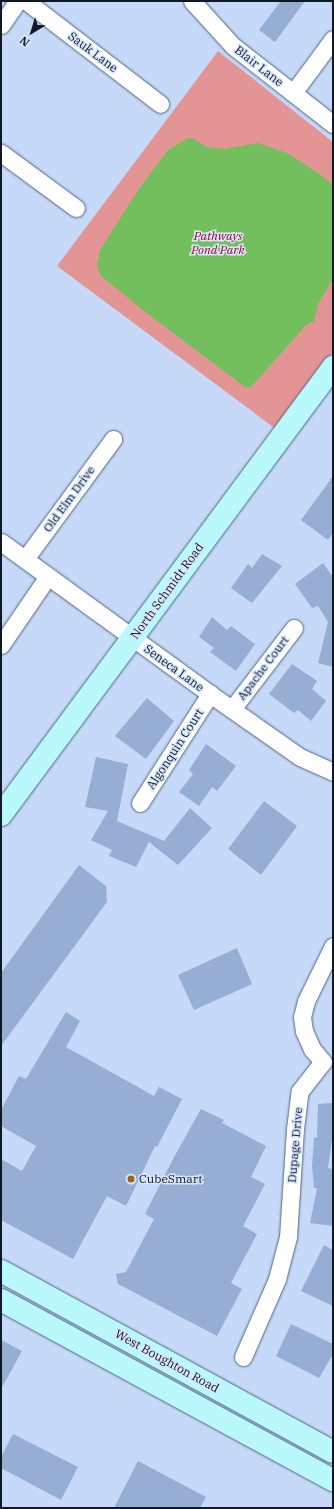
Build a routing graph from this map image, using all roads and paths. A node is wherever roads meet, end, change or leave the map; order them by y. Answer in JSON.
{"nodes":[{"id":1,"x":18,"y":1,"type":"edge"},
{"id":2,"x":26,"y":1,"type":"edge"},
{"id":3,"x":192,"y":1,"type":"edge"},
{"id":4,"x":1,"y":25,"type":"edge"},
{"id":5,"x":333,"y":39,"type":"edge"},
{"id":6,"x":293,"y":93,"type":"junction"},
{"id":7,"x":160,"y":104,"type":"dead end"},
{"id":8,"x":333,"y":124,"type":"edge"},
{"id":9,"x":1,"y":153,"type":"edge"},
{"id":10,"x":76,"y":208,"type":"dead end"},
{"id":11,"x":333,"y":367,"type":"edge"},
{"id":12,"x":113,"y":438,"type":"dead end"},
{"id":13,"x":1,"y":542,"type":"edge"},
{"id":14,"x":24,"y":559,"type":"junction"},
{"id":15,"x":48,"y":576,"type":"junction"},
{"id":16,"x":294,"y":628,"type":"dead end"},
{"id":17,"x":133,"y":638,"type":"junction"},
{"id":18,"x":1,"y":645,"type":"edge"},
{"id":19,"x":210,"y":694,"type":"junction"},
{"id":20,"x":232,"y":708,"type":"junction"},
{"id":21,"x":333,"y":772,"type":"edge"},
{"id":22,"x":140,"y":803,"type":"dead end"},
{"id":23,"x":1,"y":815,"type":"edge"},
{"id":24,"x":333,"y":946,"type":"edge"},
{"id":25,"x":328,"y":1064,"type":"edge"},
{"id":26,"x":1,"y":1271,"type":"edge"},
{"id":27,"x":1,"y":1300,"type":"edge"},
{"id":28,"x":243,"y":1357,"type":"dead end"},
{"id":29,"x":333,"y":1452,"type":"edge"},
{"id":30,"x":333,"y":1480,"type":"edge"}],
"edges":[{"from":1,"to":4,"type":"street"},
{"from":2,"to":7,"type":"street","name":"Sauk Lane"},
{"from":3,"to":6,"type":"street","name":"Blair Lane"},
{"from":5,"to":6,"type":"street"},
{"from":6,"to":8,"type":"street","name":"Blair Lane"},
{"from":9,"to":10,"type":"street"},
{"from":11,"to":17,"type":"main road","name":"North Schmidt Road"},
{"from":12,"to":14,"type":"street","name":"Old Elm Drive"},
{"from":13,"to":14,"type":"street","name":"Seneca Lane"},
{"from":14,"to":15,"type":"street","name":"Seneca Lane"},
{"from":15,"to":17,"type":"street","name":"Seneca Lane"},
{"from":15,"to":18,"type":"street"},
{"from":16,"to":20,"type":"street","name":"Apache Court"},
{"from":17,"to":19,"type":"street","name":"Seneca Lane"},
{"from":17,"to":23,"type":"main road","name":"North Schmidt Road"},
{"from":19,"to":20,"type":"street","name":"Seneca Lane"},
{"from":19,"to":22,"type":"street","name":"Algonquin Court"},
{"from":20,"to":21,"type":"street","name":"Seneca Lane"},
{"from":24,"to":25,"type":"street","name":"Dupage Drive"},
{"from":25,"to":28,"type":"street","name":"Dupage Drive"},
{"from":26,"to":29,"type":"main road","name":"West Boughton Road"},
{"from":27,"to":30,"type":"main road","name":"West Boughton Road"}]}
